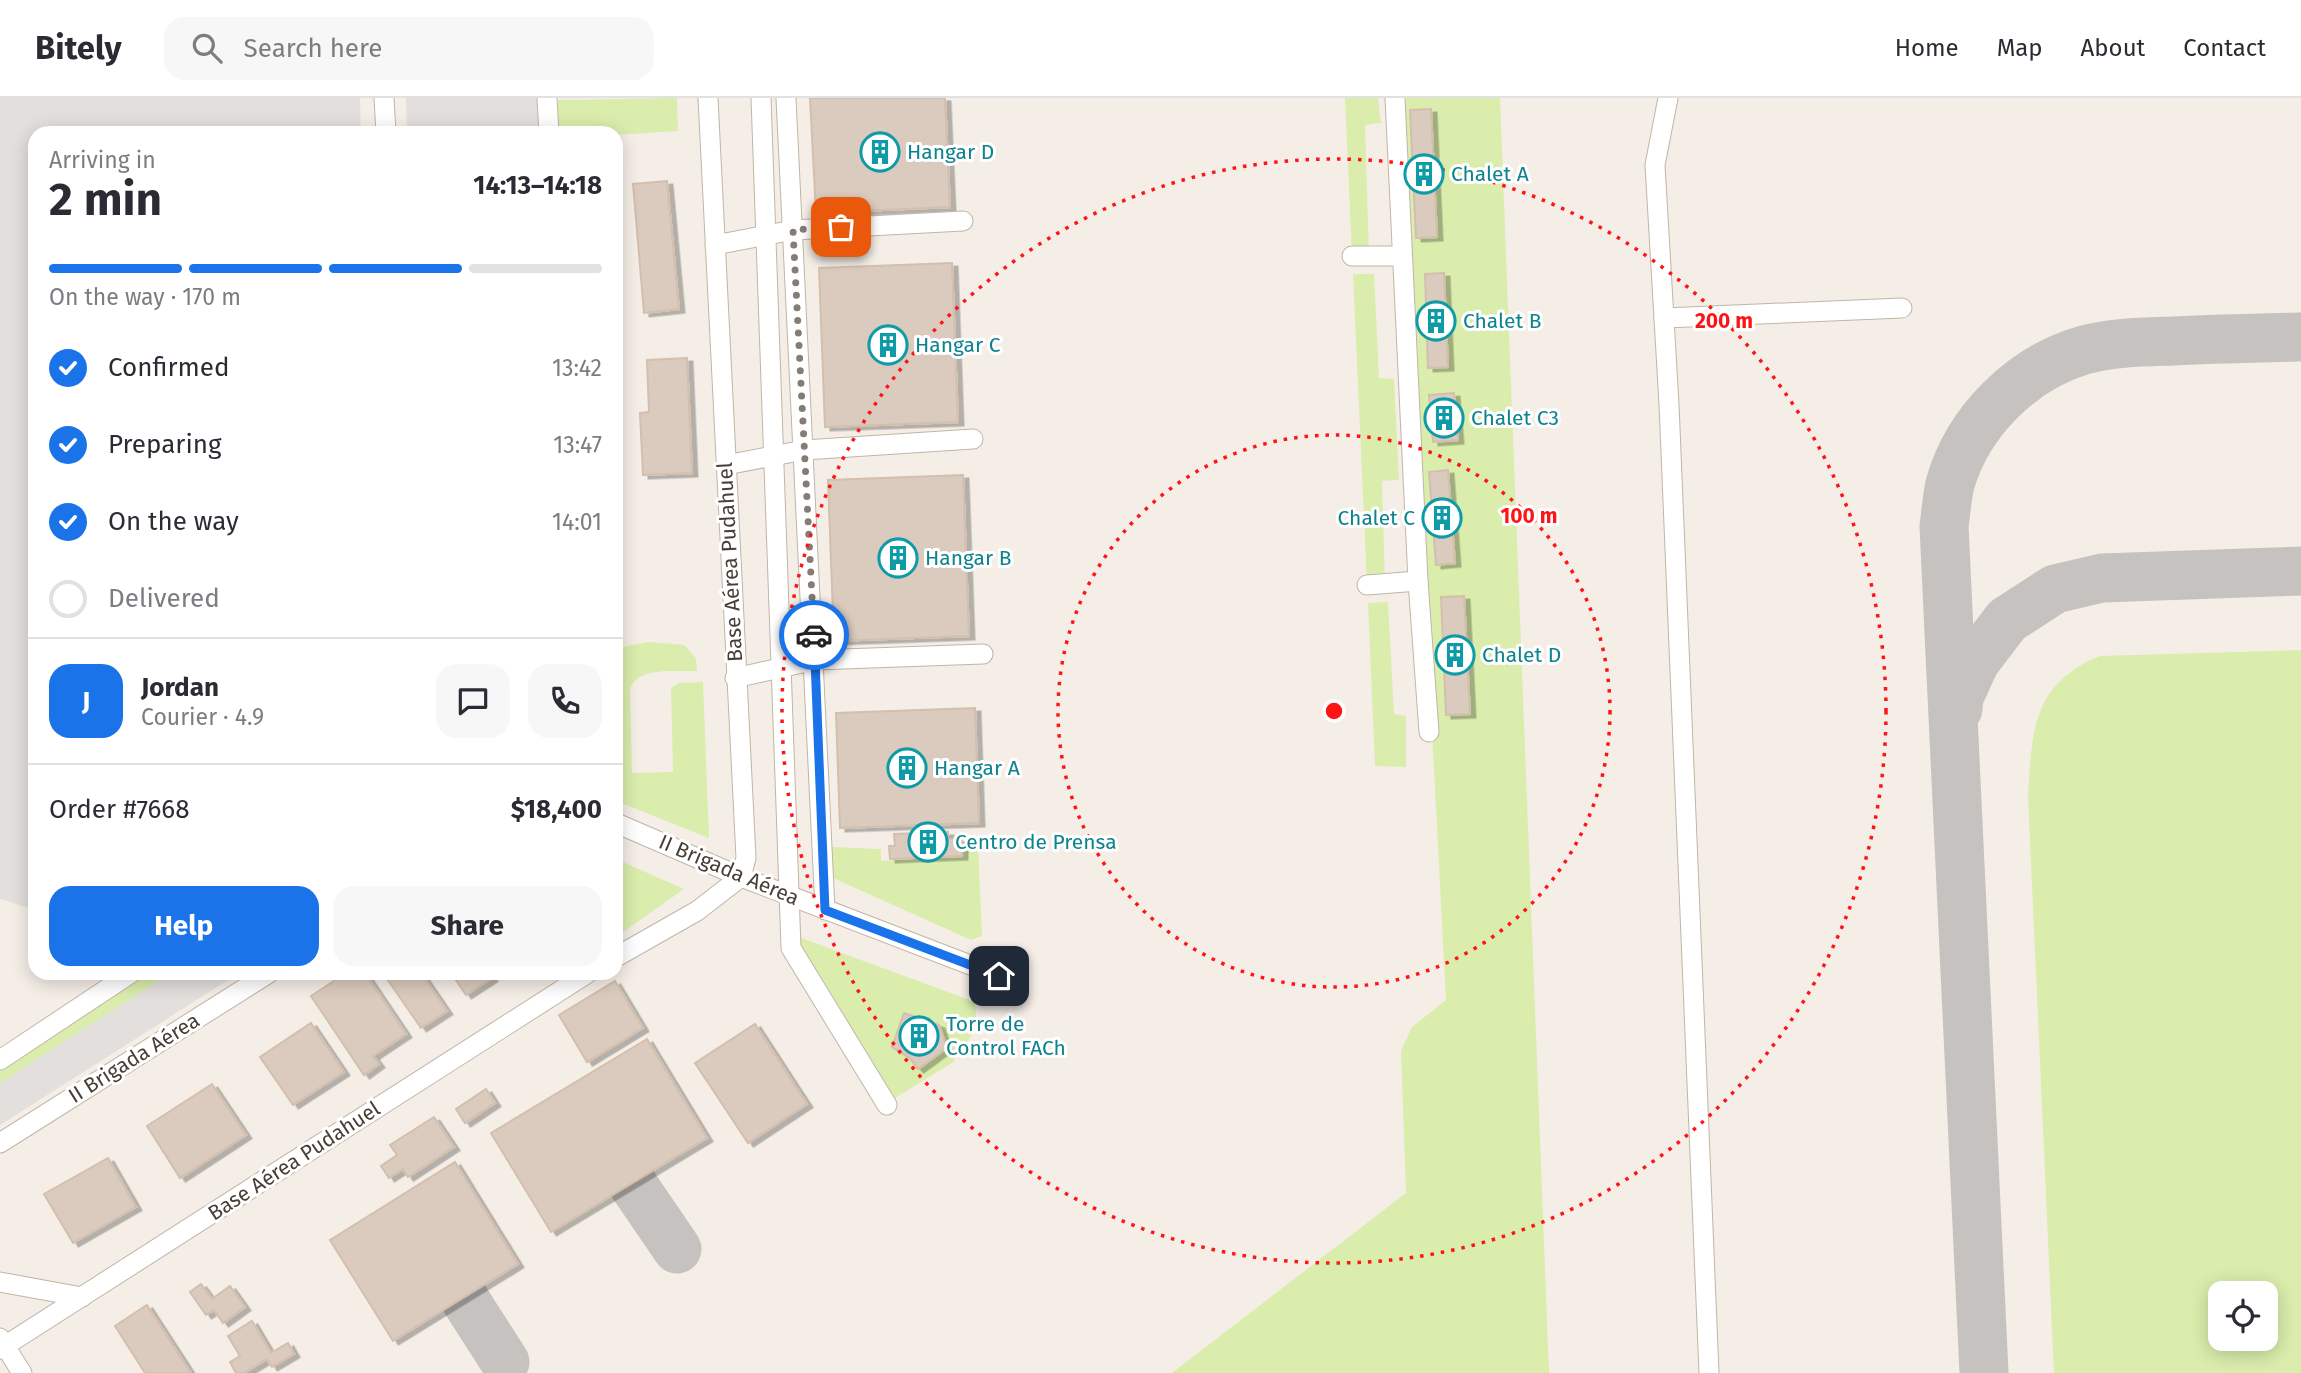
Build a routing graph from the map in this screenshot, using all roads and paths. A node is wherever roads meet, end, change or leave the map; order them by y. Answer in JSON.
{"nodes":[{"id":1,"x":384,"y":98,"type":"edge"},
{"id":2,"x":547,"y":98,"type":"edge"},
{"id":3,"x":708,"y":98,"type":"edge"},
{"id":4,"x":761,"y":98,"type":"edge"},
{"id":5,"x":786,"y":98,"type":"edge"},
{"id":6,"x":1395,"y":98,"type":"edge"},
{"id":7,"x":1668,"y":98,"type":"edge"},
{"id":8,"x":386,"y":126,"type":"edge"},
{"id":9,"x":549,"y":126,"type":"edge"},
{"id":10,"x":962,"y":221,"type":"dead end"},
{"id":11,"x":793,"y":230,"type":"junction"},
{"id":12,"x":766,"y":235,"type":"junction"},
{"id":13,"x":715,"y":245,"type":"junction"},
{"id":14,"x":1352,"y":256,"type":"dead end"},
{"id":15,"x":1402,"y":256,"type":"junction"},
{"id":16,"x":1902,"y":308,"type":"dead end"},
{"id":17,"x":1664,"y":318,"type":"junction"},
{"id":18,"x":973,"y":439,"type":"dead end"},
{"id":19,"x":804,"y":450,"type":"junction"},
{"id":20,"x":774,"y":456,"type":"junction"},
{"id":21,"x":726,"y":466,"type":"junction"},
{"id":22,"x":1418,"y":581,"type":"junction"},
{"id":23,"x":1367,"y":585,"type":"dead end"},
{"id":24,"x":983,"y":654,"type":"dead end"},
{"id":25,"x":815,"y":660,"type":"junction"},
{"id":26,"x":781,"y":668,"type":"junction"},
{"id":27,"x":735,"y":678,"type":"junction"},
{"id":28,"x":1429,"y":732,"type":"dead end"},
{"id":29,"x":623,"y":826,"type":"edge"},
{"id":30,"x":741,"y":877,"type":"junction"},
{"id":31,"x":789,"y":896,"type":"junction"},
{"id":32,"x":825,"y":910,"type":"junction"},
{"id":33,"x":623,"y":953,"type":"edge"},
{"id":34,"x":999,"y":976,"type":"dead end"},
{"id":35,"x":120,"y":980,"type":"edge"},
{"id":36,"x":258,"y":980,"type":"edge"},
{"id":37,"x":557,"y":980,"type":"edge"},
{"id":38,"x":0,"y":1060,"type":"edge"},
{"id":39,"x":887,"y":1105,"type":"dead end"},
{"id":40,"x":0,"y":1143,"type":"edge"},
{"id":41,"x":0,"y":1282,"type":"edge"},
{"id":42,"x":82,"y":1297,"type":"junction"},
{"id":43,"x":2,"y":1345,"type":"edge"},
{"id":44,"x":22,"y":1373,"type":"edge"},
{"id":45,"x":1709,"y":1373,"type":"edge"}],
"edges":[{"from":1,"to":8,"type":"street"},
{"from":2,"to":9,"type":"street"},
{"from":3,"to":13,"type":"street","name":"Base Aérea Pudahuel"},
{"from":4,"to":12,"type":"street"},
{"from":5,"to":11,"type":"street"},
{"from":6,"to":15,"type":"street"},
{"from":7,"to":17,"type":"street"},
{"from":10,"to":11,"type":"street"},
{"from":11,"to":12,"type":"street"},
{"from":11,"to":19,"type":"street"},
{"from":12,"to":13,"type":"street"},
{"from":12,"to":20,"type":"street"},
{"from":13,"to":21,"type":"street","name":"Base Aérea Pudahuel"},
{"from":14,"to":15,"type":"street"},
{"from":15,"to":22,"type":"street"},
{"from":16,"to":17,"type":"street"},
{"from":17,"to":45,"type":"street"},
{"from":18,"to":19,"type":"street"},
{"from":19,"to":20,"type":"street"},
{"from":19,"to":25,"type":"street"},
{"from":20,"to":21,"type":"street"},
{"from":20,"to":26,"type":"street"},
{"from":21,"to":27,"type":"street","name":"Base Aérea Pudahuel"},
{"from":22,"to":23,"type":"street"},
{"from":22,"to":28,"type":"street"},
{"from":24,"to":25,"type":"street"},
{"from":25,"to":26,"type":"street"},
{"from":25,"to":32,"type":"street"},
{"from":26,"to":27,"type":"street"},
{"from":26,"to":31,"type":"street"},
{"from":27,"to":30,"type":"street","name":"Base Aérea Pudahuel"},
{"from":29,"to":30,"type":"street","name":"II Brigada Aérea"},
{"from":30,"to":31,"type":"street","name":"II Brigada Aérea"},
{"from":30,"to":33,"type":"street"},
{"from":31,"to":32,"type":"street","name":"II Brigada Aérea"},
{"from":31,"to":39,"type":"street"},
{"from":32,"to":34,"type":"street","name":"II Brigada Aérea"},
{"from":35,"to":38,"type":"street"},
{"from":36,"to":40,"type":"street","name":"II Brigada Aérea"},
{"from":37,"to":42,"type":"street","name":"Base Aérea Pudahuel"},
{"from":41,"to":42,"type":"street"},
{"from":42,"to":43,"type":"street","name":"Base Aérea Pudahuel"},
{"from":43,"to":44,"type":"street"}]}
